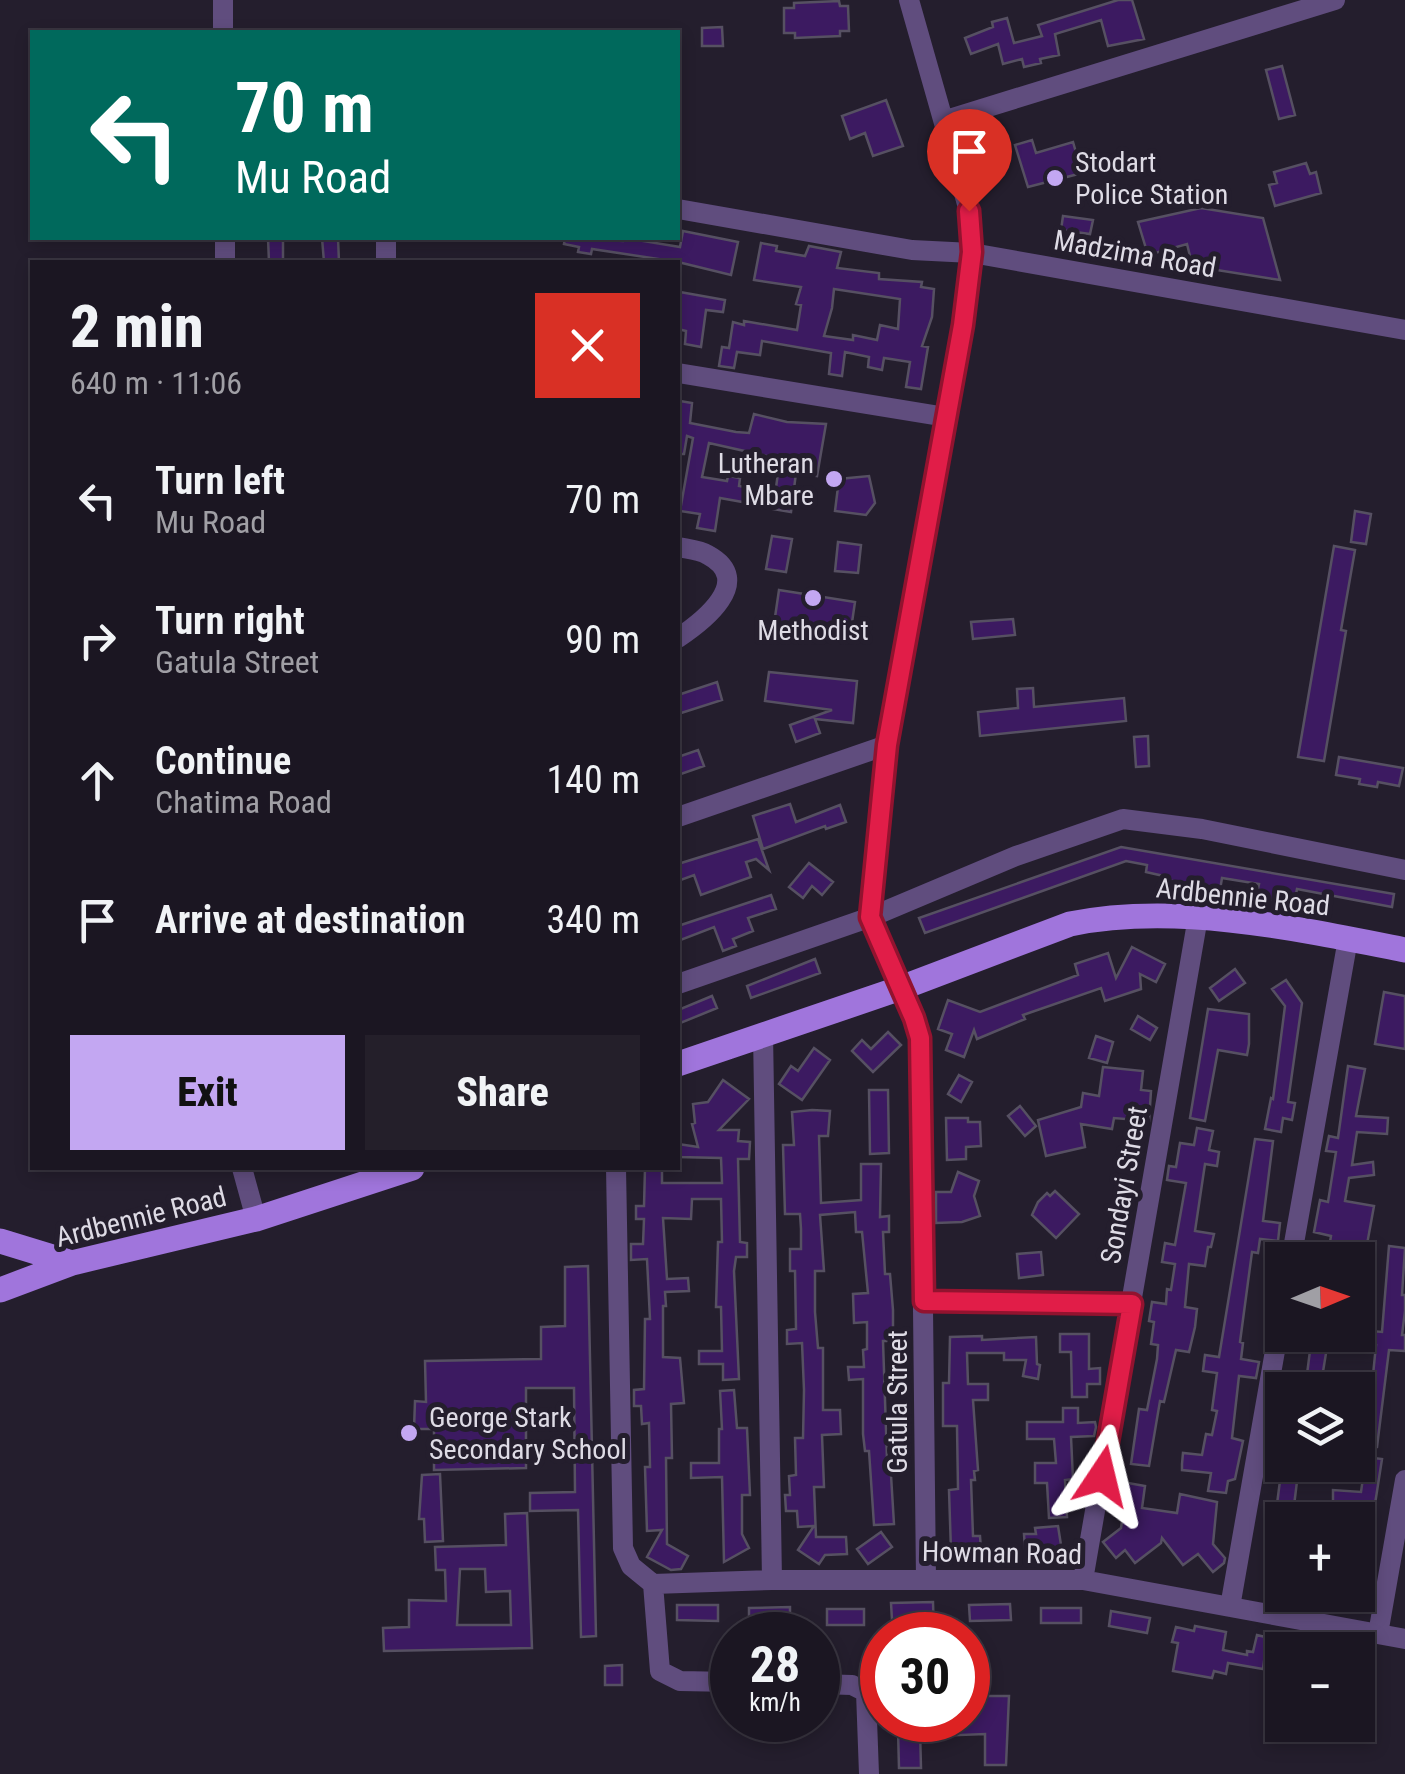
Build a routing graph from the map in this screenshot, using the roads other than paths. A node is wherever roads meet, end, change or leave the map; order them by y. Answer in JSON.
{"nodes":[{"id":1,"x":223,"y":0,"type":"edge"},
{"id":2,"x":909,"y":0,"type":"edge"},
{"id":3,"x":1335,"y":0,"type":"edge"},
{"id":4,"x":224,"y":30,"type":"edge"},
{"id":5,"x":946,"y":120,"type":"junction"},
{"id":6,"x":680,"y":210,"type":"edge"},
{"id":7,"x":972,"y":252,"type":"junction"},
{"id":8,"x":1405,"y":330,"type":"edge"},
{"id":9,"x":680,"y":373,"type":"edge"},
{"id":10,"x":946,"y":417,"type":"junction"},
{"id":11,"x":680,"y":547,"type":"edge"},
{"id":12,"x":680,"y":636,"type":"edge"},
{"id":13,"x":887,"y":745,"type":"junction"},
{"id":14,"x":680,"y":816,"type":"edge"},
{"id":15,"x":1405,"y":870,"type":"edge"},
{"id":16,"x":870,"y":917,"type":"junction"},
{"id":17,"x":1198,"y":917,"type":"junction"},
{"id":18,"x":1348,"y":938,"type":"junction"},
{"id":19,"x":1405,"y":950,"type":"edge"},
{"id":20,"x":680,"y":983,"type":"edge"},
{"id":21,"x":901,"y":988,"type":"junction"},
{"id":22,"x":763,"y":1033,"type":"junction"},
{"id":23,"x":680,"y":1063,"type":"edge"},
{"id":24,"x":243,"y":1170,"type":"edge"},
{"id":25,"x":406,"y":1170,"type":"edge"},
{"id":26,"x":616,"y":1170,"type":"edge"},
{"id":27,"x":256,"y":1220,"type":"junction"},
{"id":28,"x":0,"y":1241,"type":"edge"},
{"id":29,"x":1295,"y":1242,"type":"edge"},
{"id":30,"x":72,"y":1263,"type":"junction"},
{"id":31,"x":2,"y":1282,"type":"edge"},
{"id":32,"x":924,"y":1301,"type":"junction"},
{"id":33,"x":1132,"y":1304,"type":"junction"},
{"id":34,"x":1275,"y":1352,"type":"edge"},
{"id":35,"x":1405,"y":1480,"type":"edge"},
{"id":36,"x":772,"y":1580,"type":"junction"},
{"id":37,"x":926,"y":1580,"type":"junction"},
{"id":38,"x":1083,"y":1580,"type":"junction"},
{"id":39,"x":653,"y":1584,"type":"junction"},
{"id":40,"x":1230,"y":1607,"type":"junction"},
{"id":41,"x":1378,"y":1634,"type":"junction"},
{"id":42,"x":1405,"y":1639,"type":"edge"},
{"id":43,"x":710,"y":1682,"type":"edge"},
{"id":44,"x":840,"y":1685,"type":"edge"},
{"id":45,"x":869,"y":1774,"type":"edge"}],
"edges":[{"from":1,"to":4,"type":"street"},
{"from":2,"to":5,"type":"street"},
{"from":3,"to":5,"type":"street"},
{"from":5,"to":7,"type":"street"},
{"from":6,"to":7,"type":"street","name":"Madzima Road"},
{"from":7,"to":8,"type":"street","name":"Madzima Road"},
{"from":7,"to":10,"type":"street"},
{"from":9,"to":10,"type":"street"},
{"from":10,"to":13,"type":"street"},
{"from":11,"to":12,"type":"street"},
{"from":13,"to":14,"type":"street"},
{"from":13,"to":16,"type":"street"},
{"from":15,"to":16,"type":"street"},
{"from":16,"to":20,"type":"street"},
{"from":16,"to":21,"type":"street","name":"Gatula Street"},
{"from":17,"to":18,"type":"main road","name":"Ardbennie Road"},
{"from":17,"to":21,"type":"main road","name":"Ardbennie Road"},
{"from":17,"to":33,"type":"street","name":"Sondayi Street"},
{"from":18,"to":19,"type":"main road","name":"Ardbennie Road"},
{"from":18,"to":29,"type":"street"},
{"from":21,"to":22,"type":"main road","name":"Ardbennie Road"},
{"from":21,"to":32,"type":"street","name":"Gatula Street"},
{"from":22,"to":23,"type":"main road","name":"Ardbennie Road"},
{"from":22,"to":36,"type":"street"},
{"from":24,"to":27,"type":"street"},
{"from":25,"to":27,"type":"main road","name":"Ardbennie Road"},
{"from":26,"to":39,"type":"street"},
{"from":27,"to":30,"type":"main road","name":"Ardbennie Road"},
{"from":28,"to":30,"type":"main road"},
{"from":30,"to":31,"type":"main road","name":"Ardbennie Road"},
{"from":32,"to":33,"type":"street"},
{"from":32,"to":37,"type":"street","name":"Gatula Street"},
{"from":33,"to":38,"type":"street","name":"Sondayi Street"},
{"from":34,"to":40,"type":"street"},
{"from":35,"to":41,"type":"street"},
{"from":36,"to":37,"type":"street","name":"Howman Road"},
{"from":36,"to":39,"type":"street","name":"Howman Road"},
{"from":37,"to":38,"type":"street","name":"Howman Road"},
{"from":38,"to":40,"type":"street","name":"Howman Road"},
{"from":39,"to":43,"type":"street"},
{"from":40,"to":41,"type":"street","name":"Howman Road"},
{"from":41,"to":42,"type":"street","name":"Howman Road"},
{"from":44,"to":45,"type":"street"}]}
